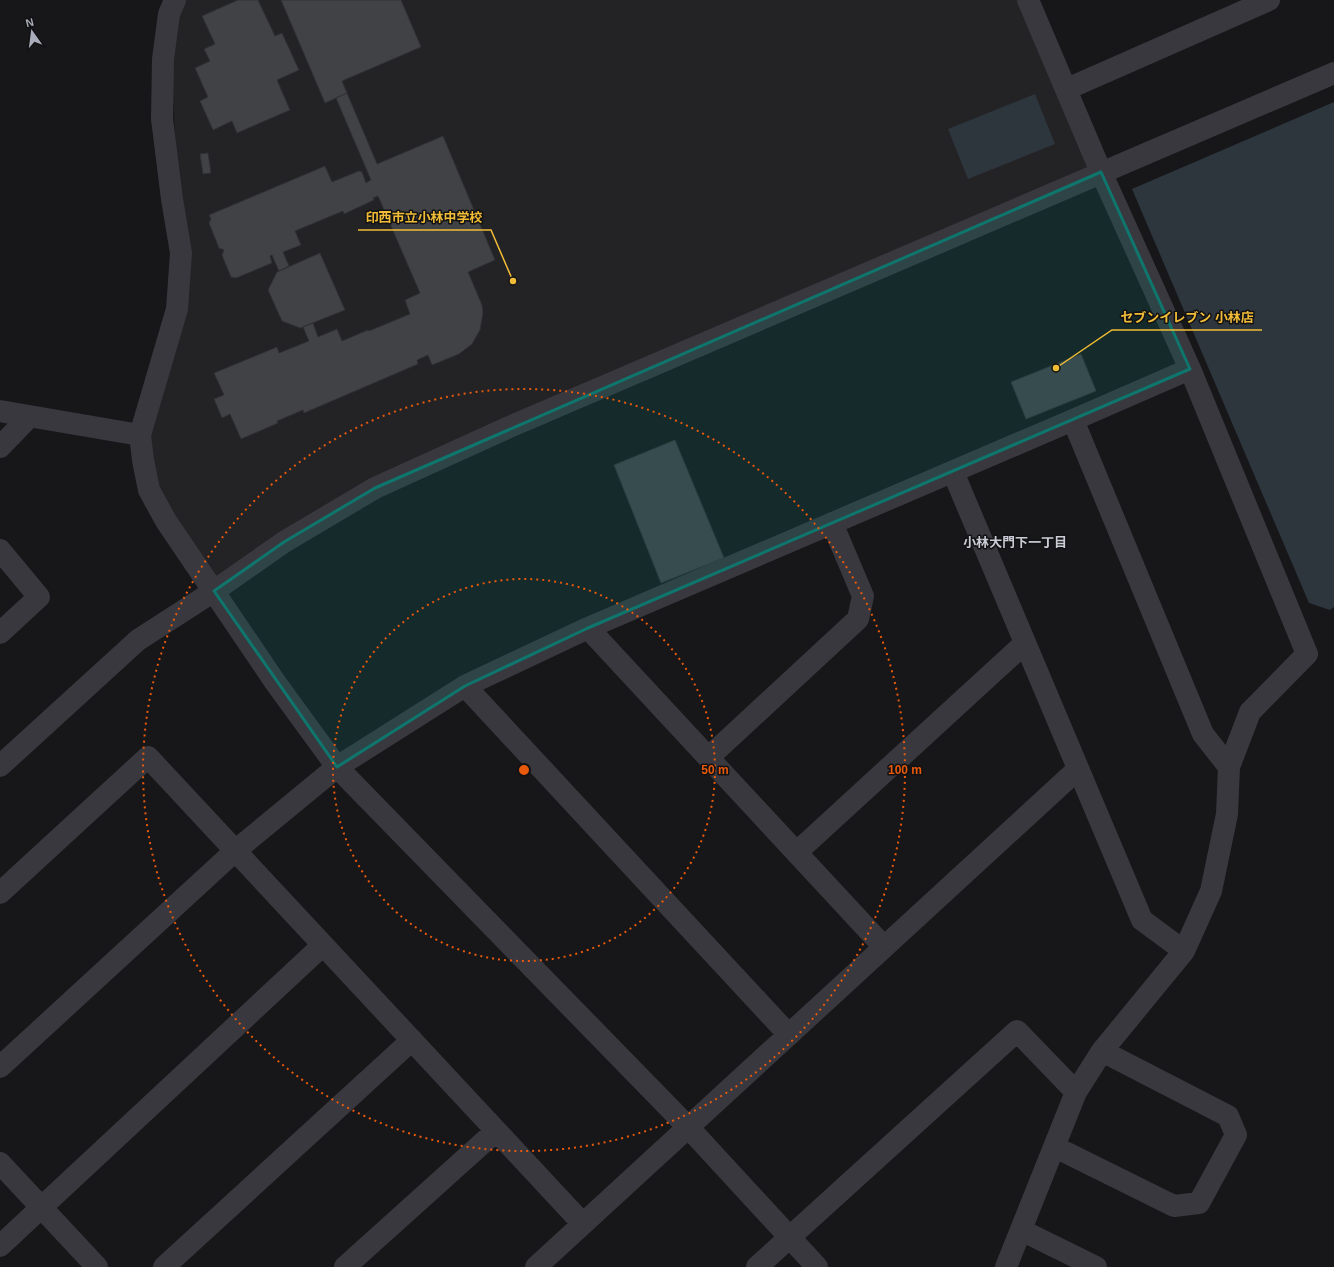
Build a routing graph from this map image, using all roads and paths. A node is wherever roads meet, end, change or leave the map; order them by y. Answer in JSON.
{"nodes":[{"id":1,"x":174,"y":0,"type":"edge"},
{"id":2,"x":1028,"y":0,"type":"edge"},
{"id":3,"x":1269,"y":0,"type":"edge"},
{"id":4,"x":1334,"y":73,"type":"edge"},
{"id":5,"x":1067,"y":89,"type":"junction"},
{"id":6,"x":1101,"y":172,"type":"junction"},
{"id":7,"x":1190,"y":368,"type":"junction"},
{"id":8,"x":0,"y":411,"type":"edge"},
{"id":9,"x":30,"y":417,"type":"junction"},
{"id":10,"x":1073,"y":420,"type":"junction"},
{"id":11,"x":140,"y":435,"type":"junction"},
{"id":12,"x":0,"y":447,"type":"edge"},
{"id":13,"x":953,"y":472,"type":"junction"},
{"id":14,"x":832,"y":523,"type":"junction"},
{"id":15,"x":0,"y":550,"type":"edge"},
{"id":16,"x":214,"y":591,"type":"junction"},
{"id":17,"x":588,"y":628,"type":"junction"},
{"id":18,"x":0,"y":634,"type":"edge"},
{"id":19,"x":1025,"y":643,"type":"junction"},
{"id":20,"x":465,"y":686,"type":"junction"},
{"id":21,"x":709,"y":757,"type":"junction"},
{"id":22,"x":0,"y":766,"type":"edge"},
{"id":23,"x":337,"y":767,"type":"junction"},
{"id":24,"x":1229,"y":767,"type":"junction"},
{"id":25,"x":1078,"y":769,"type":"junction"},
{"id":26,"x":235,"y":851,"type":"junction"},
{"id":27,"x":797,"y":852,"type":"junction"},
{"id":28,"x":0,"y":892,"type":"edge"},
{"id":29,"x":323,"y":945,"type":"junction"},
{"id":30,"x":884,"y":947,"type":"junction"},
{"id":31,"x":1184,"y":951,"type":"junction"},
{"id":32,"x":789,"y":1035,"type":"junction"},
{"id":33,"x":412,"y":1040,"type":"junction"},
{"id":34,"x":1102,"y":1050,"type":"junction"},
{"id":35,"x":0,"y":1067,"type":"edge"},
{"id":36,"x":1076,"y":1092,"type":"junction"},
{"id":37,"x":688,"y":1127,"type":"junction"},
{"id":38,"x":496,"y":1131,"type":"junction"},
{"id":39,"x":1055,"y":1146,"type":"junction"},
{"id":40,"x":0,"y":1163,"type":"edge"},
{"id":41,"x":42,"y":1207,"type":"junction"},
{"id":42,"x":583,"y":1224,"type":"junction"},
{"id":43,"x":1021,"y":1230,"type":"junction"},
{"id":44,"x":790,"y":1238,"type":"junction"},
{"id":45,"x":0,"y":1246,"type":"edge"},
{"id":46,"x":97,"y":1267,"type":"edge"},
{"id":47,"x":164,"y":1267,"type":"edge"},
{"id":48,"x":345,"y":1267,"type":"edge"},
{"id":49,"x":536,"y":1267,"type":"edge"},
{"id":50,"x":757,"y":1267,"type":"edge"},
{"id":51,"x":817,"y":1267,"type":"edge"},
{"id":52,"x":1006,"y":1267,"type":"edge"},
{"id":53,"x":1096,"y":1267,"type":"edge"}],
"edges":[{"from":1,"to":11,"type":"street"},
{"from":2,"to":5,"type":"street"},
{"from":3,"to":5,"type":"street"},
{"from":4,"to":6,"type":"street"},
{"from":5,"to":6,"type":"street"},
{"from":6,"to":7,"type":"street"},
{"from":6,"to":16,"type":"street"},
{"from":7,"to":10,"type":"street"},
{"from":7,"to":24,"type":"street"},
{"from":8,"to":9,"type":"street"},
{"from":9,"to":11,"type":"street"},
{"from":9,"to":12,"type":"street"},
{"from":10,"to":13,"type":"street"},
{"from":10,"to":24,"type":"street"},
{"from":11,"to":16,"type":"street"},
{"from":13,"to":14,"type":"street"},
{"from":13,"to":19,"type":"street"},
{"from":14,"to":17,"type":"street"},
{"from":14,"to":21,"type":"street"},
{"from":15,"to":18,"type":"street"},
{"from":16,"to":22,"type":"street"},
{"from":16,"to":23,"type":"street"},
{"from":17,"to":20,"type":"street"},
{"from":17,"to":21,"type":"street"},
{"from":19,"to":25,"type":"street"},
{"from":19,"to":27,"type":"street"},
{"from":20,"to":23,"type":"street"},
{"from":20,"to":32,"type":"street"},
{"from":21,"to":27,"type":"street"},
{"from":23,"to":26,"type":"street"},
{"from":23,"to":37,"type":"street"},
{"from":24,"to":31,"type":"street"},
{"from":25,"to":30,"type":"street"},
{"from":25,"to":31,"type":"street"},
{"from":26,"to":28,"type":"street"},
{"from":26,"to":29,"type":"street"},
{"from":26,"to":35,"type":"street"},
{"from":27,"to":30,"type":"street"},
{"from":29,"to":33,"type":"street"},
{"from":29,"to":41,"type":"street"},
{"from":30,"to":32,"type":"street"},
{"from":31,"to":34,"type":"street"},
{"from":32,"to":37,"type":"street"},
{"from":33,"to":38,"type":"street"},
{"from":33,"to":47,"type":"street"},
{"from":34,"to":36,"type":"street"},
{"from":34,"to":39,"type":"street"},
{"from":36,"to":39,"type":"street"},
{"from":36,"to":44,"type":"street"},
{"from":37,"to":42,"type":"street"},
{"from":37,"to":44,"type":"street"},
{"from":38,"to":42,"type":"street"},
{"from":38,"to":48,"type":"street"},
{"from":39,"to":43,"type":"street"},
{"from":40,"to":41,"type":"street"},
{"from":41,"to":45,"type":"street"},
{"from":41,"to":46,"type":"street"},
{"from":42,"to":49,"type":"street"},
{"from":43,"to":52,"type":"street"},
{"from":43,"to":53,"type":"street"},
{"from":44,"to":50,"type":"street"},
{"from":44,"to":51,"type":"street"}]}
